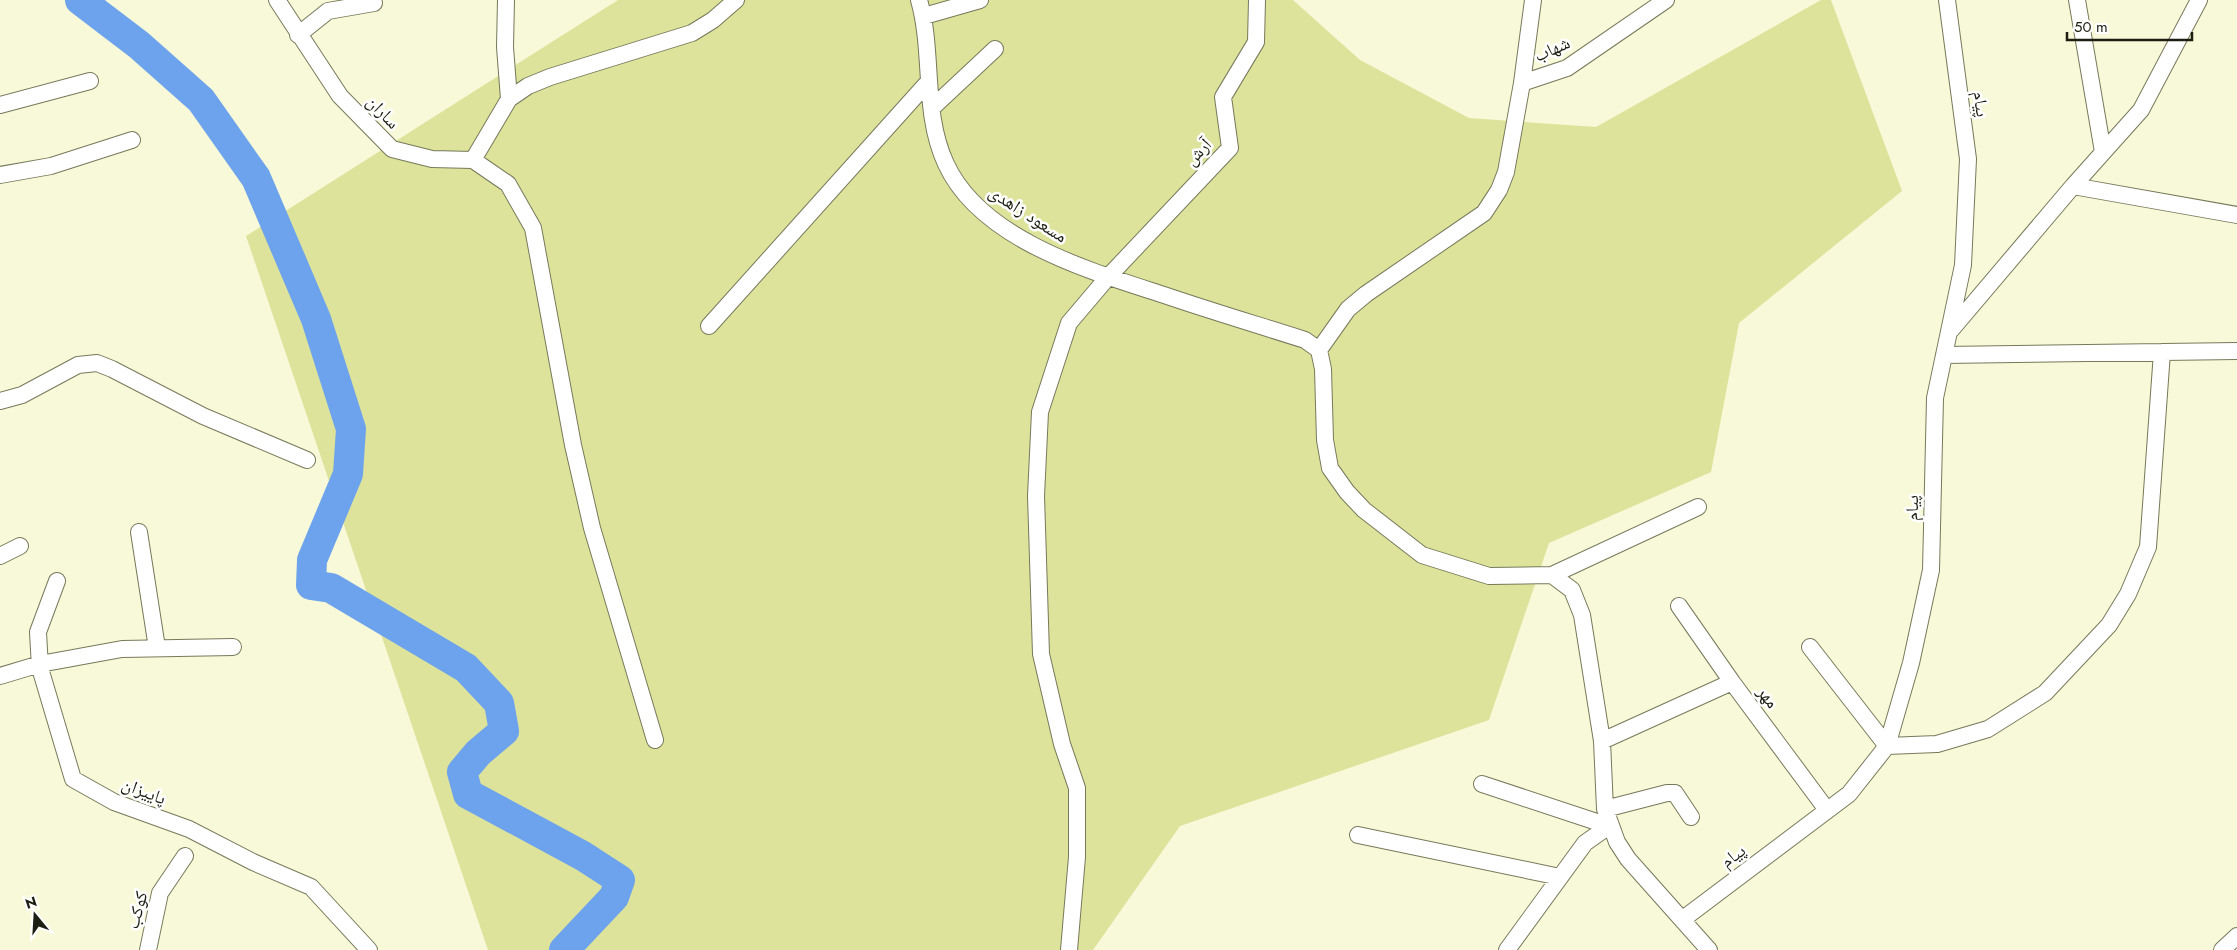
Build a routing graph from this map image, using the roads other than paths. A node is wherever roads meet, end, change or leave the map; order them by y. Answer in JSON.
{"nodes":[{"id":1,"x":277,"y":0,"type":"edge"},
{"id":2,"x":506,"y":0,"type":"edge"},
{"id":3,"x":736,"y":0,"type":"edge"},
{"id":4,"x":919,"y":0,"type":"edge"},
{"id":5,"x":980,"y":0,"type":"edge"},
{"id":6,"x":1257,"y":0,"type":"edge"},
{"id":7,"x":1532,"y":0,"type":"edge"},
{"id":8,"x":1666,"y":0,"type":"edge"},
{"id":9,"x":1947,"y":0,"type":"edge"},
{"id":10,"x":2077,"y":0,"type":"edge"},
{"id":11,"x":2199,"y":0,"type":"edge"},
{"id":12,"x":374,"y":3,"type":"dead end"},
{"id":13,"x":924,"y":16,"type":"junction"},
{"id":14,"x":298,"y":36,"type":"junction"},
{"id":15,"x":995,"y":49,"type":"dead end"},
{"id":16,"x":90,"y":81,"type":"dead end"},
{"id":17,"x":930,"y":81,"type":"junction"},
{"id":18,"x":1522,"y":83,"type":"junction"},
{"id":19,"x":510,"y":99,"type":"junction"},
{"id":20,"x":0,"y":105,"type":"edge"},
{"id":21,"x":932,"y":108,"type":"junction"},
{"id":22,"x":132,"y":140,"type":"dead end"},
{"id":23,"x":2103,"y":152,"type":"junction"},
{"id":24,"x":473,"y":160,"type":"junction"},
{"id":25,"x":0,"y":175,"type":"edge"},
{"id":26,"x":2073,"y":186,"type":"junction"},
{"id":27,"x":2237,"y":215,"type":"edge"},
{"id":28,"x":1108,"y":277,"type":"junction"},
{"id":29,"x":709,"y":326,"type":"dead end"},
{"id":30,"x":1948,"y":332,"type":"junction"},
{"id":31,"x":1319,"y":350,"type":"junction"},
{"id":32,"x":2237,"y":351,"type":"edge"},
{"id":33,"x":2162,"y":352,"type":"junction"},
{"id":34,"x":1944,"y":355,"type":"junction"},
{"id":35,"x":0,"y":401,"type":"edge"},
{"id":36,"x":307,"y":460,"type":"dead end"},
{"id":37,"x":1698,"y":507,"type":"dead end"},
{"id":38,"x":139,"y":532,"type":"dead end"},
{"id":39,"x":20,"y":546,"type":"dead end"},
{"id":40,"x":0,"y":556,"type":"edge"},
{"id":41,"x":1552,"y":575,"type":"junction"},
{"id":42,"x":57,"y":582,"type":"dead end"},
{"id":43,"x":1679,"y":606,"type":"dead end"},
{"id":44,"x":233,"y":646,"type":"dead end"},
{"id":45,"x":1810,"y":647,"type":"dead end"},
{"id":46,"x":157,"y":648,"type":"junction"},
{"id":47,"x":40,"y":664,"type":"junction"},
{"id":48,"x":0,"y":676,"type":"edge"},
{"id":49,"x":1732,"y":682,"type":"junction"},
{"id":50,"x":655,"y":740,"type":"dead end"},
{"id":51,"x":1602,"y":742,"type":"junction"},
{"id":52,"x":1887,"y":746,"type":"junction"},
{"id":53,"x":1482,"y":784,"type":"dead end"},
{"id":54,"x":1605,"y":810,"type":"junction"},
{"id":55,"x":1828,"y":810,"type":"junction"},
{"id":56,"x":1691,"y":817,"type":"dead end"},
{"id":57,"x":1609,"y":826,"type":"junction"},
{"id":58,"x":1358,"y":835,"type":"dead end"},
{"id":59,"x":185,"y":856,"type":"dead end"},
{"id":60,"x":1560,"y":877,"type":"junction"},
{"id":61,"x":1683,"y":919,"type":"junction"},
{"id":62,"x":2237,"y":936,"type":"edge"},
{"id":63,"x":148,"y":950,"type":"edge"},
{"id":64,"x":369,"y":950,"type":"edge"},
{"id":65,"x":1069,"y":950,"type":"edge"},
{"id":66,"x":1507,"y":950,"type":"edge"},
{"id":67,"x":1709,"y":950,"type":"edge"},
{"id":68,"x":2222,"y":950,"type":"edge"}],
"edges":[{"from":1,"to":14,"type":"street","name":"ساران"},
{"from":2,"to":19,"type":"street"},
{"from":3,"to":19,"type":"street"},
{"from":4,"to":13,"type":"street","name":"مسعود زاهدی"},
{"from":5,"to":13,"type":"street"},
{"from":6,"to":28,"type":"street","name":"آرش"},
{"from":7,"to":18,"type":"street","name":"شهاب"},
{"from":8,"to":18,"type":"street","name":"شهاب"},
{"from":9,"to":30,"type":"street","name":"پیام"},
{"from":10,"to":23,"type":"street"},
{"from":11,"to":23,"type":"street"},
{"from":12,"to":14,"type":"street"},
{"from":13,"to":17,"type":"street","name":"مسعود زاهدی"},
{"from":14,"to":24,"type":"street","name":"ساران"},
{"from":15,"to":21,"type":"street"},
{"from":16,"to":20,"type":"street"},
{"from":17,"to":21,"type":"street","name":"مسعود زاهدی"},
{"from":17,"to":29,"type":"street"},
{"from":18,"to":31,"type":"street"},
{"from":19,"to":24,"type":"street"},
{"from":21,"to":28,"type":"street","name":"مسعود زاهدی"},
{"from":22,"to":25,"type":"street"},
{"from":23,"to":26,"type":"street"},
{"from":24,"to":50,"type":"street"},
{"from":26,"to":27,"type":"street"},
{"from":26,"to":30,"type":"street"},
{"from":28,"to":31,"type":"street","name":"مسعود زاهدی"},
{"from":28,"to":65,"type":"street"},
{"from":30,"to":34,"type":"street","name":"پیام"},
{"from":31,"to":41,"type":"street"},
{"from":32,"to":33,"type":"street"},
{"from":33,"to":34,"type":"street"},
{"from":33,"to":52,"type":"street"},
{"from":34,"to":52,"type":"street","name":"پیام"},
{"from":35,"to":36,"type":"street"},
{"from":37,"to":41,"type":"street"},
{"from":38,"to":46,"type":"street"},
{"from":39,"to":40,"type":"street"},
{"from":41,"to":51,"type":"street"},
{"from":42,"to":47,"type":"street","name":"پاییزان"},
{"from":43,"to":49,"type":"street","name":"مهر"},
{"from":44,"to":46,"type":"street"},
{"from":45,"to":52,"type":"street"},
{"from":46,"to":47,"type":"street"},
{"from":47,"to":48,"type":"street"},
{"from":47,"to":64,"type":"street","name":"پاییزان"},
{"from":49,"to":51,"type":"street"},
{"from":49,"to":55,"type":"street","name":"مهر"},
{"from":51,"to":54,"type":"street"},
{"from":52,"to":55,"type":"street","name":"پیام"},
{"from":53,"to":57,"type":"street"},
{"from":54,"to":56,"type":"street"},
{"from":54,"to":57,"type":"street"},
{"from":55,"to":61,"type":"street","name":"پیام"},
{"from":57,"to":60,"type":"street"},
{"from":57,"to":61,"type":"street"},
{"from":58,"to":60,"type":"street"},
{"from":59,"to":63,"type":"street","name":"کوکب"},
{"from":60,"to":66,"type":"street"},
{"from":61,"to":67,"type":"street"},
{"from":62,"to":68,"type":"street"}]}
